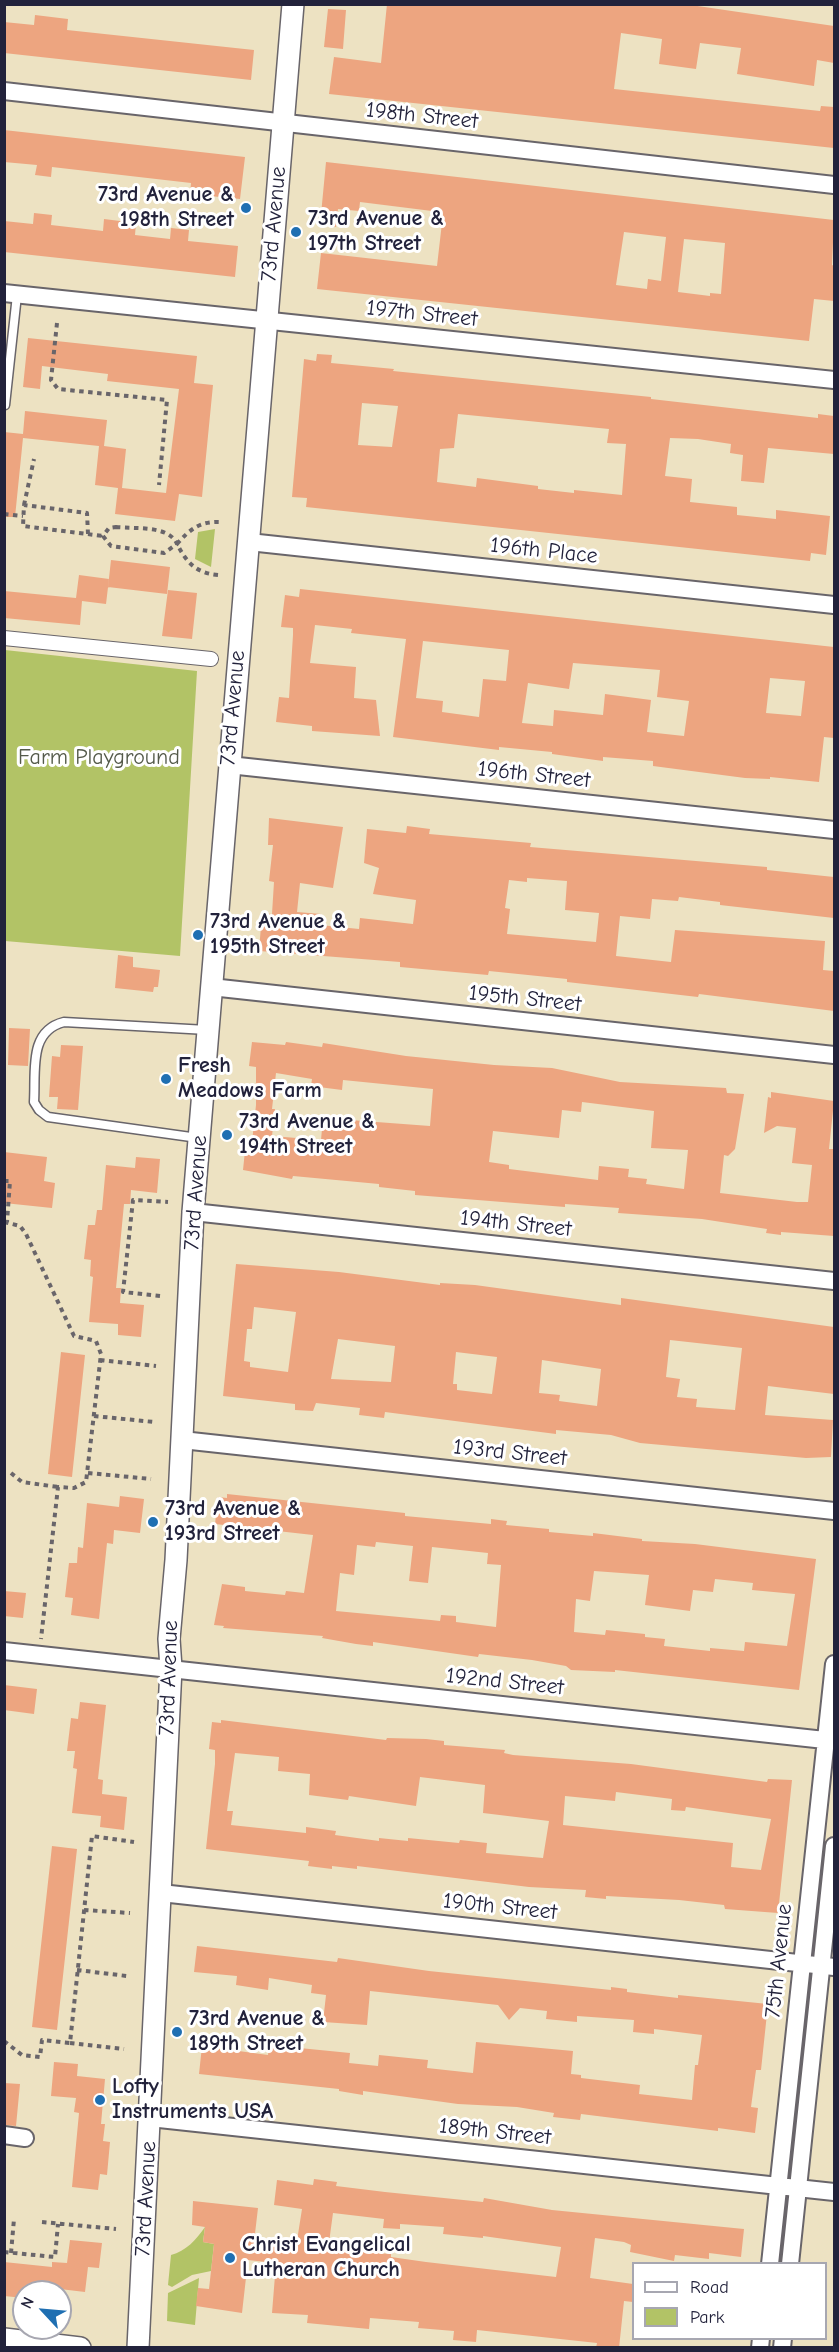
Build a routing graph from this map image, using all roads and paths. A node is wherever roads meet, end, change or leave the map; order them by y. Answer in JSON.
{"nodes":[{"id":1,"x":293,"y":4,"type":"edge"},
{"id":2,"x":4,"y":91,"type":"edge"},
{"id":3,"x":283,"y":123,"type":"junction"},
{"id":4,"x":834,"y":185,"type":"edge"},
{"id":5,"x":11,"y":294,"type":"edge"},
{"id":6,"x":266,"y":321,"type":"junction"},
{"id":7,"x":57,"y":323,"type":"dead end"},
{"id":8,"x":834,"y":380,"type":"edge"},
{"id":9,"x":5,"y":405,"type":"edge"},
{"id":10,"x":34,"y":459,"type":"dead end"},
{"id":11,"x":159,"y":485,"type":"dead end"},
{"id":12,"x":24,"y":505,"type":"junction"},
{"id":13,"x":4,"y":514,"type":"edge"},
{"id":14,"x":23,"y":516,"type":"junction"},
{"id":15,"x":221,"y":522,"type":"dead end"},
{"id":16,"x":88,"y":534,"type":"junction"},
{"id":17,"x":103,"y":536,"type":"junction"},
{"id":18,"x":249,"y":542,"type":"junction"},
{"id":19,"x":177,"y":544,"type":"junction"},
{"id":20,"x":219,"y":575,"type":"dead end"},
{"id":21,"x":834,"y":605,"type":"edge"},
{"id":22,"x":4,"y":638,"type":"edge"},
{"id":23,"x":211,"y":659,"type":"dead end"},
{"id":24,"x":229,"y":765,"type":"junction"},
{"id":25,"x":834,"y":831,"type":"edge"},
{"id":26,"x":212,"y":987,"type":"junction"},
{"id":27,"x":208,"y":1030,"type":"junction"},
{"id":28,"x":834,"y":1055,"type":"edge"},
{"id":29,"x":200,"y":1138,"type":"junction"},
{"id":30,"x":4,"y":1181,"type":"edge"},
{"id":31,"x":168,"y":1202,"type":"dead end"},
{"id":32,"x":193,"y":1212,"type":"junction"},
{"id":33,"x":6,"y":1222,"type":"edge"},
{"id":34,"x":834,"y":1281,"type":"edge"},
{"id":35,"x":160,"y":1296,"type":"dead end"},
{"id":36,"x":100,"y":1360,"type":"junction"},
{"id":37,"x":156,"y":1366,"type":"dead end"},
{"id":38,"x":94,"y":1416,"type":"junction"},
{"id":39,"x":154,"y":1422,"type":"dead end"},
{"id":40,"x":182,"y":1440,"type":"junction"},
{"id":41,"x":11,"y":1473,"type":"dead end"},
{"id":42,"x":88,"y":1473,"type":"junction"},
{"id":43,"x":151,"y":1479,"type":"dead end"},
{"id":44,"x":57,"y":1487,"type":"junction"},
{"id":45,"x":834,"y":1511,"type":"edge"},
{"id":46,"x":41,"y":1640,"type":"dead end"},
{"id":47,"x":4,"y":1651,"type":"edge"},
{"id":48,"x":834,"y":1664,"type":"edge"},
{"id":49,"x":171,"y":1668,"type":"junction"},
{"id":50,"x":829,"y":1740,"type":"edge"},
{"id":51,"x":134,"y":1842,"type":"dead end"},
{"id":52,"x":834,"y":1846,"type":"edge"},
{"id":53,"x":161,"y":1893,"type":"junction"},
{"id":54,"x":84,"y":1910,"type":"junction"},
{"id":55,"x":130,"y":1913,"type":"dead end"},
{"id":56,"x":801,"y":1961,"type":"junction"},
{"id":57,"x":828,"y":1966,"type":"edge"},
{"id":58,"x":77,"y":1970,"type":"junction"},
{"id":59,"x":127,"y":1976,"type":"dead end"},
{"id":60,"x":4,"y":2041,"type":"edge"},
{"id":61,"x":70,"y":2043,"type":"junction"},
{"id":62,"x":124,"y":2049,"type":"dead end"},
{"id":63,"x":150,"y":2118,"type":"junction"},
{"id":64,"x":4,"y":2135,"type":"edge"},
{"id":65,"x":25,"y":2138,"type":"dead end"},
{"id":66,"x":778,"y":2185,"type":"junction"},
{"id":67,"x":798,"y":2188,"type":"junction"},
{"id":68,"x":834,"y":2192,"type":"edge"},
{"id":69,"x":14,"y":2219,"type":"dead end"},
{"id":70,"x":42,"y":2222,"type":"dead end"},
{"id":71,"x":58,"y":2224,"type":"junction"},
{"id":72,"x":116,"y":2229,"type":"dead end"},
{"id":73,"x":4,"y":2252,"type":"edge"},
{"id":74,"x":11,"y":2253,"type":"junction"},
{"id":75,"x":770,"y":2262,"type":"edge"},
{"id":76,"x":790,"y":2262,"type":"edge"},
{"id":77,"x":4,"y":2339,"type":"edge"},
{"id":78,"x":80,"y":2348,"type":"edge"},
{"id":79,"x":138,"y":2348,"type":"edge"}],
"edges":[{"from":1,"to":3,"type":"street","name":"73rd Avenue"},
{"from":2,"to":3,"type":"street","name":"198th Street"},
{"from":3,"to":4,"type":"street","name":"198th Street"},
{"from":3,"to":6,"type":"street","name":"73rd Avenue"},
{"from":5,"to":6,"type":"street","name":"197th Street"},
{"from":5,"to":9,"type":"lane"},
{"from":6,"to":8,"type":"street","name":"197th Street"},
{"from":6,"to":18,"type":"street","name":"73rd Avenue"},
{"from":7,"to":11,"type":"path"},
{"from":10,"to":12,"type":"path"},
{"from":12,"to":14,"type":"path"},
{"from":12,"to":16,"type":"path"},
{"from":13,"to":14,"type":"path"},
{"from":14,"to":16,"type":"path"},
{"from":15,"to":19,"type":"path"},
{"from":16,"to":17,"type":"path"},
{"from":17,"to":19,"type":"path"},
{"from":17,"to":19,"type":"path"},
{"from":18,"to":21,"type":"street","name":"196th Place"},
{"from":18,"to":24,"type":"street","name":"73rd Avenue"},
{"from":19,"to":20,"type":"path"},
{"from":22,"to":23,"type":"street"},
{"from":24,"to":25,"type":"street","name":"196th Street"},
{"from":24,"to":26,"type":"street","name":"73rd Avenue"},
{"from":26,"to":27,"type":"street","name":"73rd Avenue"},
{"from":26,"to":28,"type":"street","name":"195th Street"},
{"from":27,"to":29,"type":"street","name":"73rd Avenue"},
{"from":27,"to":29,"type":"lane"},
{"from":29,"to":32,"type":"street","name":"73rd Avenue"},
{"from":30,"to":33,"type":"path"},
{"from":31,"to":35,"type":"path"},
{"from":32,"to":34,"type":"street","name":"194th Street"},
{"from":32,"to":40,"type":"street","name":"73rd Avenue"},
{"from":33,"to":36,"type":"path"},
{"from":36,"to":37,"type":"path"},
{"from":36,"to":38,"type":"path"},
{"from":38,"to":39,"type":"path"},
{"from":38,"to":42,"type":"path"},
{"from":40,"to":45,"type":"street","name":"193rd Street"},
{"from":40,"to":49,"type":"street","name":"73rd Avenue"},
{"from":41,"to":44,"type":"path"},
{"from":42,"to":43,"type":"path"},
{"from":42,"to":44,"type":"path"},
{"from":44,"to":46,"type":"path"},
{"from":47,"to":49,"type":"street","name":"192nd Street"},
{"from":48,"to":50,"type":"street","name":"75th Avenue"},
{"from":49,"to":50,"type":"street","name":"192nd Street"},
{"from":49,"to":53,"type":"street","name":"73rd Avenue"},
{"from":50,"to":56,"type":"street","name":"75th Avenue"},
{"from":51,"to":54,"type":"path"},
{"from":52,"to":57,"type":"street","name":"75th Avenue"},
{"from":53,"to":56,"type":"street","name":"190th Street"},
{"from":53,"to":63,"type":"street","name":"73rd Avenue"},
{"from":54,"to":55,"type":"path"},
{"from":54,"to":58,"type":"path"},
{"from":56,"to":57,"type":"street","name":"190th Street"},
{"from":56,"to":66,"type":"street","name":"75th Avenue"},
{"from":57,"to":67,"type":"street","name":"75th Avenue"},
{"from":58,"to":59,"type":"path"},
{"from":58,"to":61,"type":"path"},
{"from":60,"to":61,"type":"path"},
{"from":61,"to":62,"type":"path"},
{"from":63,"to":66,"type":"street","name":"189th Street"},
{"from":63,"to":79,"type":"street","name":"73rd Avenue"},
{"from":64,"to":65,"type":"street"},
{"from":66,"to":67,"type":"street","name":"189th Street"},
{"from":66,"to":75,"type":"street","name":"75th Avenue"},
{"from":67,"to":68,"type":"street","name":"189th Street"},
{"from":67,"to":76,"type":"street","name":"75th Avenue"},
{"from":69,"to":74,"type":"path"},
{"from":70,"to":71,"type":"path"},
{"from":71,"to":72,"type":"path"},
{"from":71,"to":74,"type":"path"},
{"from":73,"to":74,"type":"path"},
{"from":77,"to":78,"type":"street"}]}
